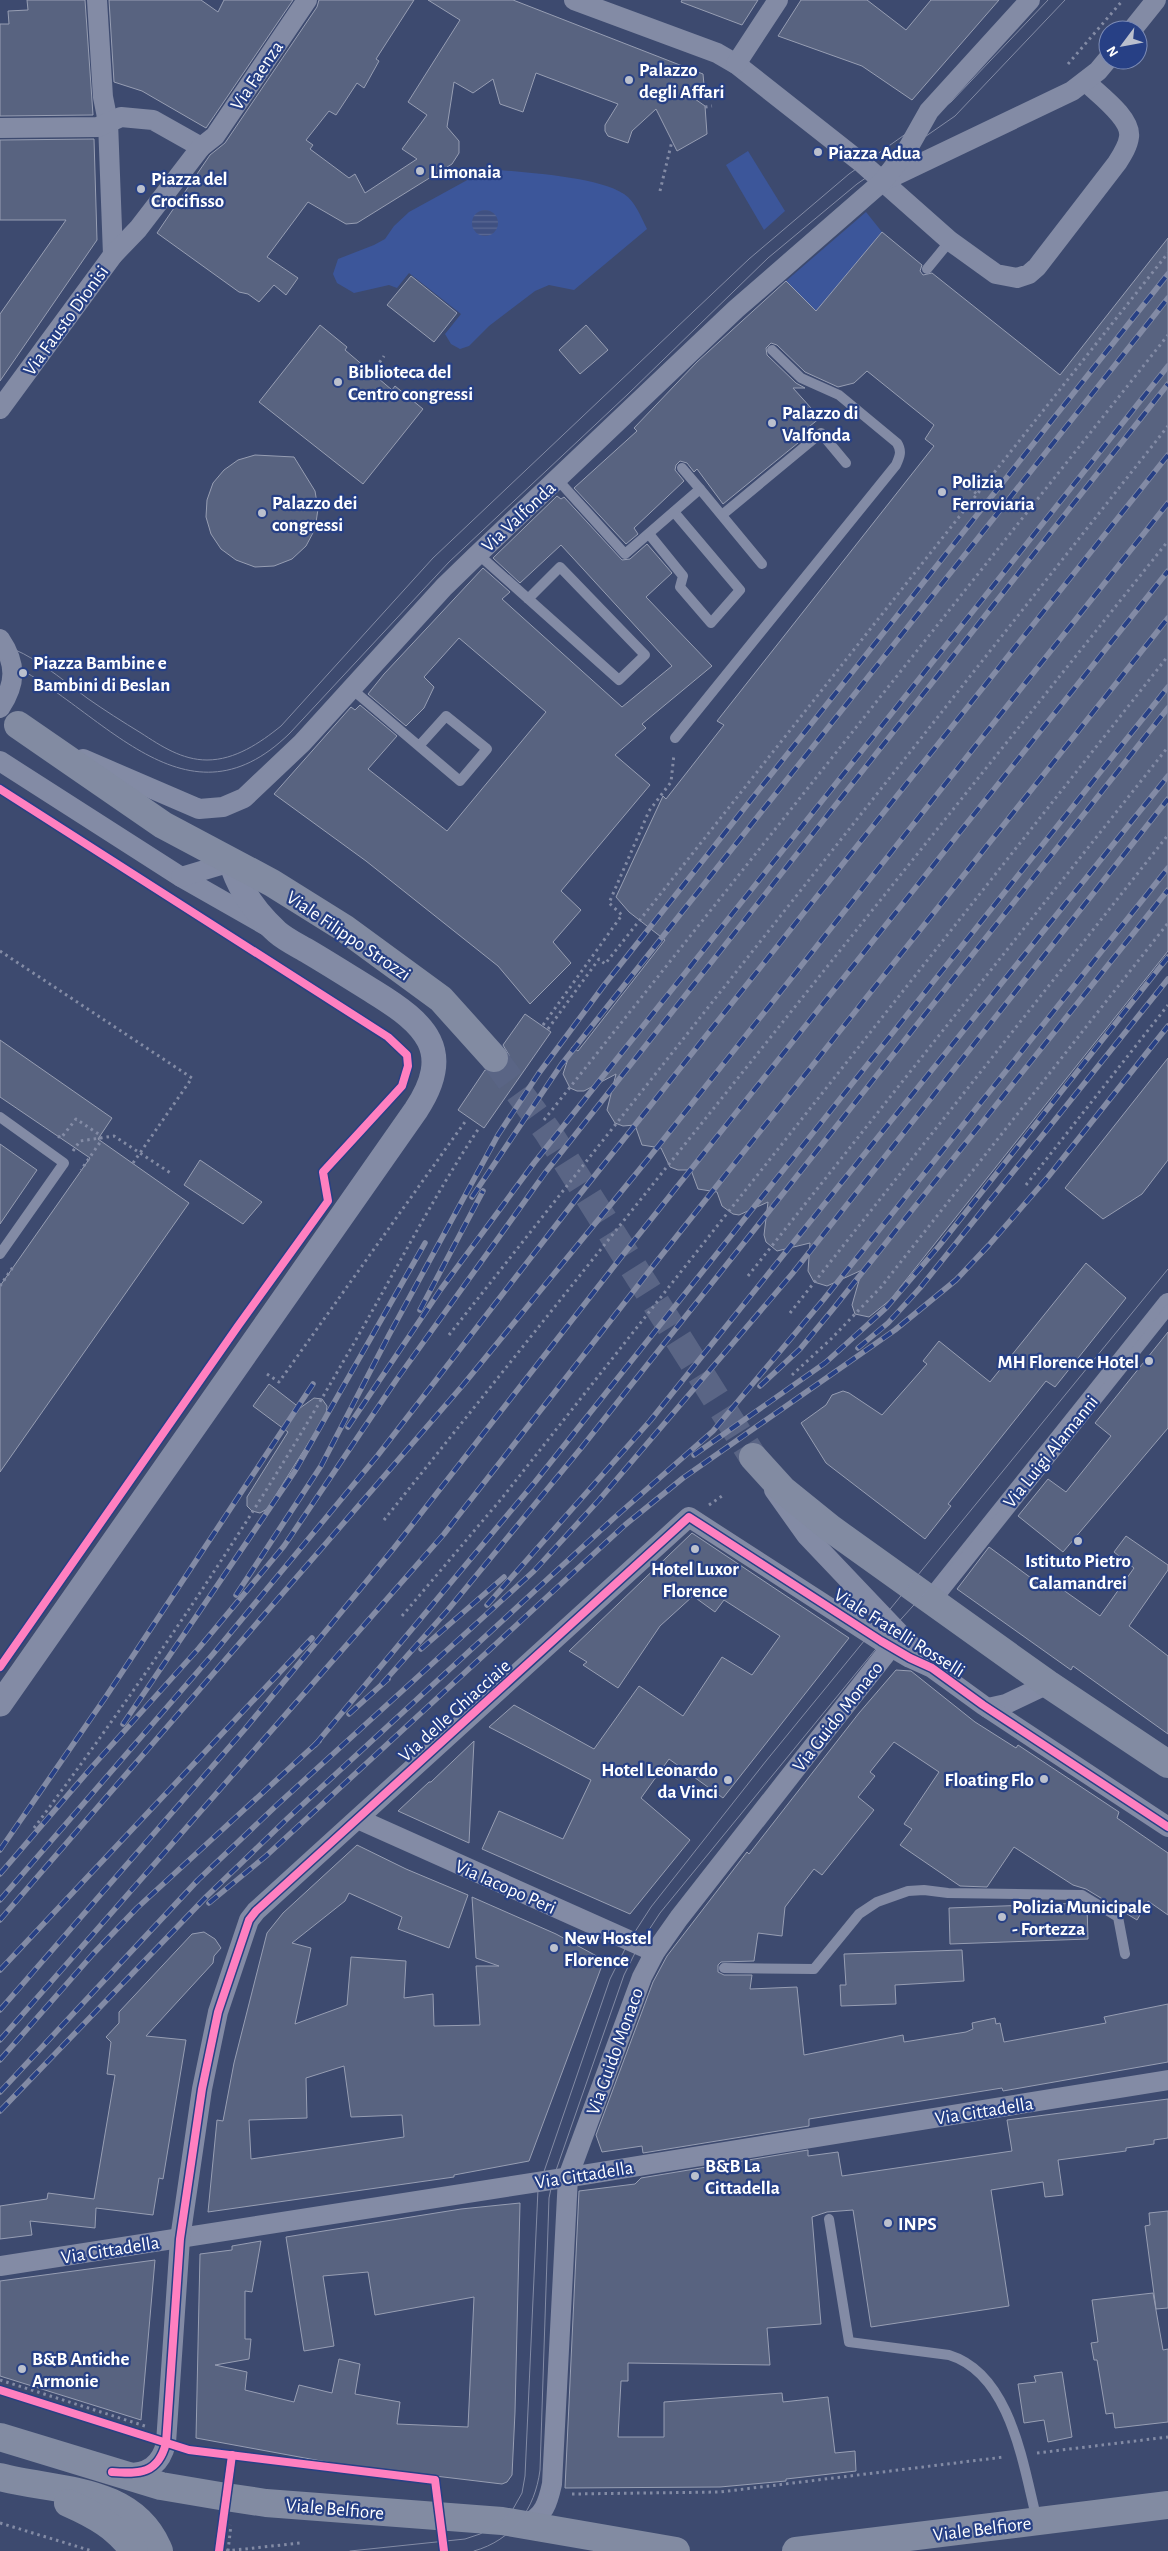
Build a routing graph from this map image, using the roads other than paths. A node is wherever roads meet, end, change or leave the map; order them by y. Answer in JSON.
{"nodes":[{"id":1,"x":97,"y":0,"type":"edge"},
{"id":2,"x":307,"y":0,"type":"edge"},
{"id":3,"x":574,"y":0,"type":"edge"},
{"id":4,"x":778,"y":0,"type":"edge"},
{"id":5,"x":1030,"y":0,"type":"edge"},
{"id":6,"x":1156,"y":0,"type":"edge"},
{"id":7,"x":1140,"y":20,"type":"edge"},
{"id":8,"x":736,"y":64,"type":"junction"},
{"id":9,"x":1098,"y":69,"type":"edge"},
{"id":10,"x":1086,"y":82,"type":"junction"},
{"id":11,"x":108,"y":122,"type":"junction"},
{"id":12,"x":0,"y":128,"type":"edge"},
{"id":13,"x":201,"y":147,"type":"junction"},
{"id":14,"x":882,"y":182,"type":"junction"},
{"id":15,"x":950,"y":241,"type":"junction"},
{"id":16,"x":113,"y":255,"type":"junction"},
{"id":17,"x":927,"y":269,"type":"dead end"},
{"id":18,"x":772,"y":350,"type":"dead end"},
{"id":19,"x":0,"y":409,"type":"edge"},
{"id":20,"x":846,"y":463,"type":"dead end"},
{"id":21,"x":682,"y":468,"type":"dead end"},
{"id":22,"x":557,"y":479,"type":"junction"},
{"id":23,"x":700,"y":489,"type":"junction"},
{"id":24,"x":674,"y":512,"type":"junction"},
{"id":25,"x":722,"y":515,"type":"junction"},
{"id":26,"x":649,"y":534,"type":"junction"},
{"id":27,"x":478,"y":554,"type":"junction"},
{"id":28,"x":762,"y":564,"type":"dead end"},
{"id":29,"x":528,"y":599,"type":"junction"},
{"id":30,"x":0,"y":639,"type":"edge"},
{"id":31,"x":351,"y":688,"type":"junction"},
{"id":32,"x":18,"y":724,"type":"edge"},
{"id":33,"x":675,"y":738,"type":"road end"},
{"id":34,"x":419,"y":746,"type":"junction"},
{"id":35,"x":0,"y":761,"type":"edge"},
{"id":36,"x":232,"y":862,"type":"junction"},
{"id":37,"x":181,"y":877,"type":"junction"},
{"id":38,"x":278,"y":932,"type":"junction"},
{"id":39,"x":494,"y":1058,"type":"tunnel mouth"},
{"id":40,"x":0,"y":1117,"type":"edge"},
{"id":41,"x":0,"y":1254,"type":"edge"},
{"id":42,"x":1168,"y":1303,"type":"edge"},
{"id":43,"x":755,"y":1460,"type":"joint"},
{"id":44,"x":689,"y":1517,"type":"joint"},
{"id":45,"x":930,"y":1600,"type":"junction"},
{"id":46,"x":891,"y":1647,"type":"junction"},
{"id":47,"x":932,"y":1668,"type":"junction"},
{"id":48,"x":1048,"y":1684,"type":"junction"},
{"id":49,"x":0,"y":1704,"type":"edge"},
{"id":50,"x":988,"y":1708,"type":"junction"},
{"id":51,"x":1168,"y":1764,"type":"edge"},
{"id":52,"x":358,"y":1819,"type":"junction"},
{"id":53,"x":1168,"y":1827,"type":"edge"},
{"id":54,"x":1125,"y":1954,"type":"dead end"},
{"id":55,"x":660,"y":1955,"type":"junction"},
{"id":56,"x":724,"y":1968,"type":"dead end"},
{"id":57,"x":1168,"y":2080,"type":"edge"},
{"id":58,"x":568,"y":2177,"type":"junction"},
{"id":59,"x":829,"y":2219,"type":"dead end"},
{"id":60,"x":180,"y":2239,"type":"junction"},
{"id":61,"x":0,"y":2266,"type":"edge"},
{"id":62,"x":0,"y":2437,"type":"edge"},
{"id":63,"x":112,"y":2472,"type":"junction"},
{"id":64,"x":0,"y":2477,"type":"edge"},
{"id":65,"x":29,"y":2484,"type":"junction"},
{"id":66,"x":1168,"y":2505,"type":"edge"},
{"id":67,"x":1037,"y":2521,"type":"junction"},
{"id":68,"x":525,"y":2524,"type":"junction"},
{"id":69,"x":134,"y":2551,"type":"edge"},
{"id":70,"x":159,"y":2551,"type":"edge"},
{"id":71,"x":676,"y":2551,"type":"edge"},
{"id":72,"x":796,"y":2551,"type":"edge"}],
"edges":[{"from":1,"to":11,"type":"street"},
{"from":2,"to":13,"type":"street","name":"Via Faenza"},
{"from":3,"to":8,"type":"street"},
{"from":4,"to":8,"type":"street"},
{"from":5,"to":14,"type":"street"},
{"from":6,"to":7,"type":"street"},
{"from":8,"to":14,"type":"street"},
{"from":9,"to":10,"type":"street"},
{"from":10,"to":14,"type":"street"},
{"from":10,"to":15,"type":"street"},
{"from":11,"to":12,"type":"street"},
{"from":11,"to":13,"type":"street"},
{"from":11,"to":16,"type":"street"},
{"from":13,"to":16,"type":"street"},
{"from":14,"to":15,"type":"street"},
{"from":14,"to":22,"type":"street","name":"Via Valfonda"},
{"from":15,"to":17,"type":"lane"},
{"from":16,"to":19,"type":"street","name":"Via Fausto Dionisi"},
{"from":18,"to":33,"type":"lane"},
{"from":20,"to":25,"type":"lane"},
{"from":21,"to":23,"type":"lane"},
{"from":22,"to":26,"type":"lane"},
{"from":22,"to":27,"type":"street","name":"Via Valfonda"},
{"from":23,"to":24,"type":"lane"},
{"from":23,"to":25,"type":"lane"},
{"from":24,"to":26,"type":"lane"},
{"from":24,"to":26,"type":"lane"},
{"from":25,"to":28,"type":"lane"},
{"from":27,"to":29,"type":"lane"},
{"from":27,"to":31,"type":"street","name":"Via Valfonda"},
{"from":29,"to":29,"type":"lane"},
{"from":30,"to":32,"type":"street"},
{"from":31,"to":32,"type":"street","name":"Via Valfonda"},
{"from":31,"to":34,"type":"lane"},
{"from":32,"to":36,"type":"main road","name":"Viale Filippo Strozzi"},
{"from":34,"to":34,"type":"lane"},
{"from":35,"to":37,"type":"street","name":"Viale Filippo Strozzi"},
{"from":36,"to":37,"type":"street"},
{"from":36,"to":38,"type":"street"},
{"from":36,"to":39,"type":"main road","name":"Viale Filippo Strozzi"},
{"from":37,"to":38,"type":"street","name":"Viale Filippo Strozzi"},
{"from":38,"to":49,"type":"street"},
{"from":40,"to":41,"type":"lane"},
{"from":42,"to":45,"type":"street","name":"Via Luigi Alamanni"},
{"from":43,"to":45,"type":"main road"},
{"from":43,"to":47,"type":"street","name":"Viale Fratelli Rosselli"},
{"from":44,"to":46,"type":"street","name":"Viale Fratelli Rosselli"},
{"from":44,"to":52,"type":"street","name":"Via delle Ghiacciaie"},
{"from":45,"to":48,"type":"main road"},
{"from":46,"to":47,"type":"street","name":"Viale Fratelli Rosselli"},
{"from":46,"to":55,"type":"street","name":"Via Guido Monaco"},
{"from":47,"to":50,"type":"street","name":"Viale Fratelli Rosselli"},
{"from":48,"to":50,"type":"street"},
{"from":48,"to":51,"type":"main road"},
{"from":50,"to":53,"type":"street","name":"Viale Fratelli Rosselli"},
{"from":52,"to":55,"type":"street","name":"Via Iacopo Peri"},
{"from":52,"to":60,"type":"street","name":"Via delle Ghiacciaie"},
{"from":54,"to":56,"type":"lane"},
{"from":55,"to":58,"type":"street","name":"Via Guido Monaco"},
{"from":57,"to":58,"type":"street","name":"Via Cittadella"},
{"from":58,"to":60,"type":"street","name":"Via Cittadella"},
{"from":58,"to":68,"type":"street","name":"Via Guido Monaco"},
{"from":59,"to":67,"type":"lane"},
{"from":60,"to":61,"type":"street","name":"Via Cittadella"},
{"from":60,"to":63,"type":"street","name":"Via delle Ghiacciaie"},
{"from":62,"to":63,"type":"main road","name":"Viale Belfiore"},
{"from":63,"to":68,"type":"main road","name":"Viale Belfiore"},
{"from":64,"to":65,"type":"main road"},
{"from":65,"to":69,"type":"main road"},
{"from":65,"to":70,"type":"main road"},
{"from":66,"to":67,"type":"main road","name":"Viale Belfiore"},
{"from":67,"to":72,"type":"main road","name":"Viale Belfiore"},
{"from":68,"to":71,"type":"main road","name":"Viale Belfiore"}]}
